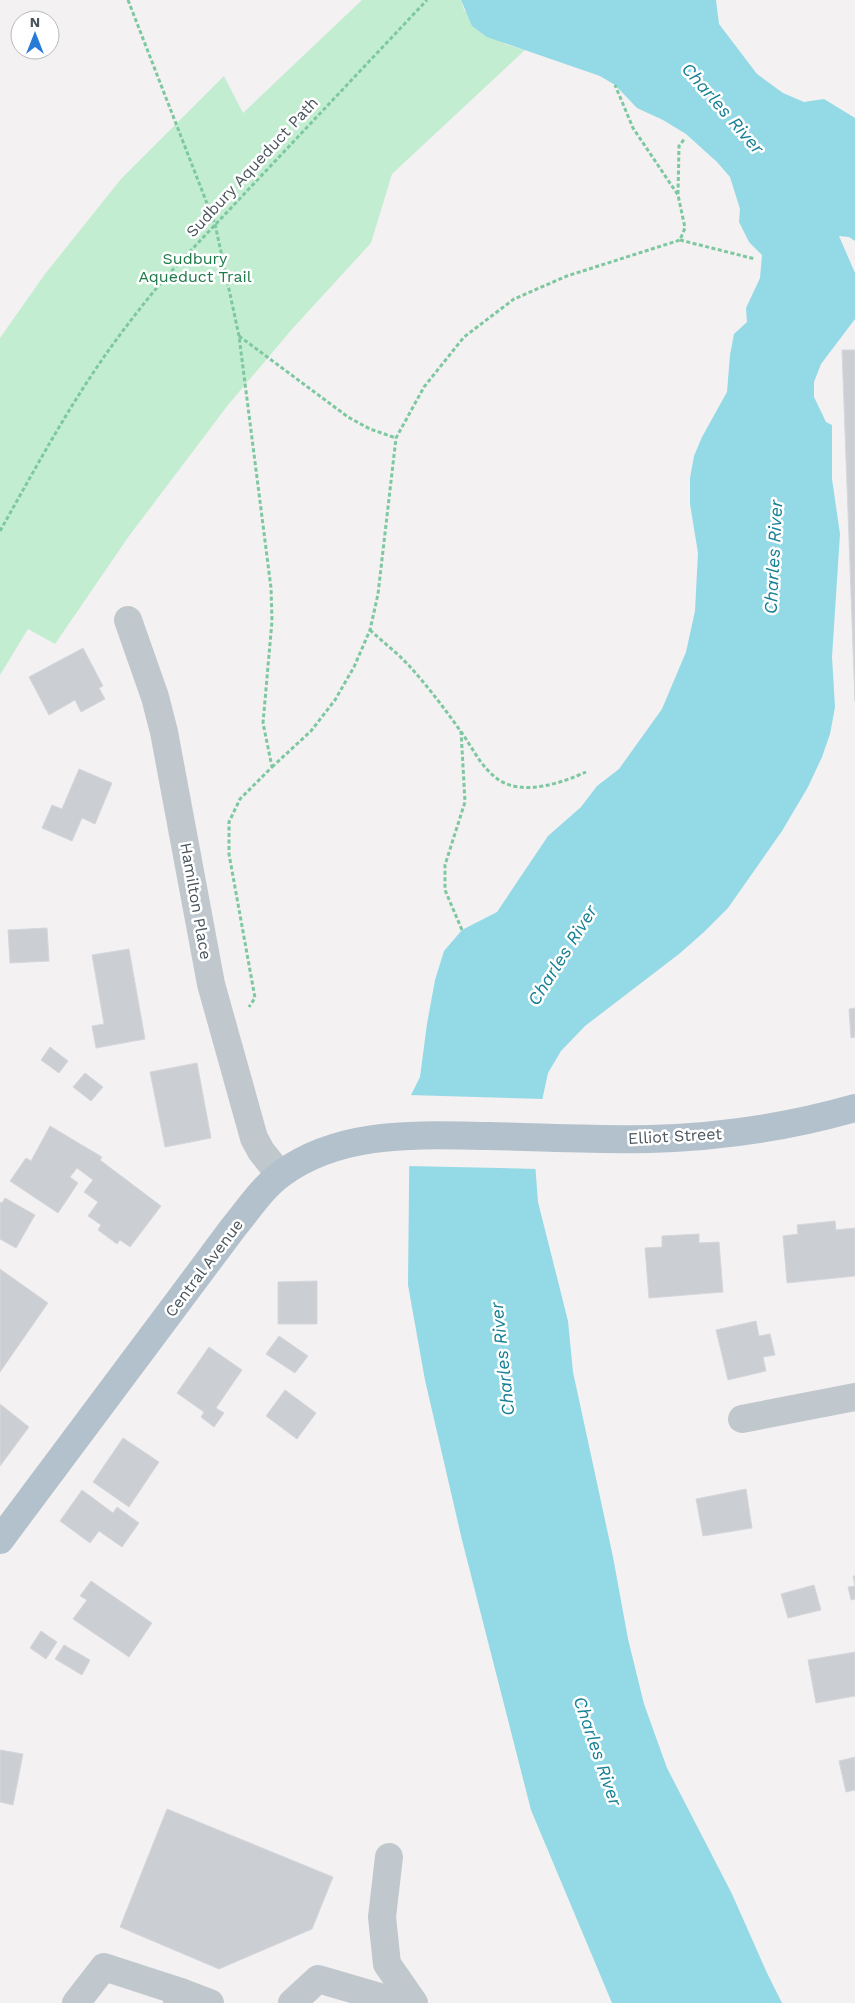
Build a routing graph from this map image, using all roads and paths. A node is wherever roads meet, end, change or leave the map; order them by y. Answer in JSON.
{"nodes":[{"id":1,"x":128,"y":0,"type":"edge"},
{"id":2,"x":427,"y":0,"type":"edge"},
{"id":3,"x":615,"y":85,"type":"dead end"},
{"id":4,"x":685,"y":138,"type":"dead end"},
{"id":5,"x":678,"y":195,"type":"junction"},
{"id":6,"x":215,"y":224,"type":"junction"},
{"id":7,"x":680,"y":240,"type":"junction"},
{"id":8,"x":755,"y":260,"type":"dead end"},
{"id":9,"x":239,"y":336,"type":"junction"},
{"id":10,"x":396,"y":438,"type":"junction"},
{"id":11,"x":0,"y":531,"type":"edge"},
{"id":12,"x":128,"y":620,"type":"dead end"},
{"id":13,"x":370,"y":630,"type":"junction"},
{"id":14,"x":461,"y":731,"type":"junction"},
{"id":15,"x":272,"y":767,"type":"junction"},
{"id":16,"x":586,"y":772,"type":"dead end"},
{"id":17,"x":462,"y":930,"type":"dead end"},
{"id":18,"x":228,"y":1044,"type":"junction"},
{"id":19,"x":855,"y":1108,"type":"edge"},
{"id":20,"x":492,"y":1136,"type":"joint"},
{"id":21,"x":280,"y":1175,"type":"junction"},
{"id":22,"x":855,"y":1396,"type":"edge"},
{"id":23,"x":742,"y":1419,"type":"dead end"},
{"id":24,"x":0,"y":1540,"type":"edge"},
{"id":25,"x":389,"y":1857,"type":"dead end"},
{"id":26,"x":179,"y":1998,"type":"edge"},
{"id":27,"x":76,"y":2003,"type":"edge"},
{"id":28,"x":210,"y":2003,"type":"edge"},
{"id":29,"x":292,"y":2003,"type":"edge"},
{"id":30,"x":400,"y":2003,"type":"edge"},
{"id":31,"x":414,"y":2003,"type":"edge"}],
"edges":[{"from":1,"to":6,"type":"path"},
{"from":2,"to":6,"type":"path","name":"Sudbury Aqueduct Path"},
{"from":3,"to":5,"type":"path"},
{"from":4,"to":5,"type":"path"},
{"from":5,"to":7,"type":"path"},
{"from":6,"to":9,"type":"path"},
{"from":6,"to":11,"type":"path","name":"Sudbury Aqueduct Path"},
{"from":7,"to":8,"type":"path"},
{"from":7,"to":10,"type":"path"},
{"from":9,"to":10,"type":"path"},
{"from":9,"to":15,"type":"path"},
{"from":10,"to":13,"type":"path"},
{"from":12,"to":18,"type":"street","name":"Hamilton Place"},
{"from":13,"to":14,"type":"path"},
{"from":13,"to":15,"type":"path"},
{"from":14,"to":16,"type":"path"},
{"from":14,"to":17,"type":"path"},
{"from":15,"to":18,"type":"path"},
{"from":18,"to":21,"type":"street","name":"Hamilton Place"},
{"from":19,"to":20,"type":"main road","name":"Elliot Street"},
{"from":20,"to":21,"type":"main road","name":"Central Avenue"},
{"from":21,"to":24,"type":"main road","name":"Central Avenue"},
{"from":22,"to":23,"type":"street"},
{"from":25,"to":31,"type":"street"},
{"from":26,"to":27,"type":"street"},
{"from":26,"to":28,"type":"street"},
{"from":29,"to":30,"type":"street"}]}
